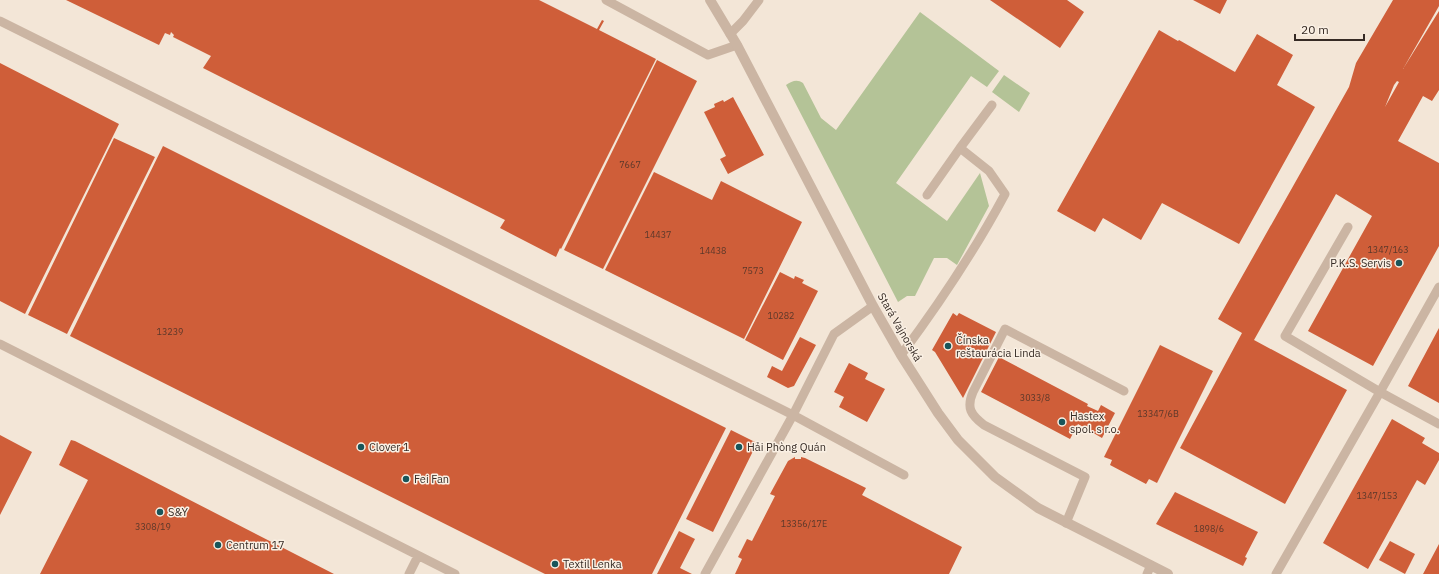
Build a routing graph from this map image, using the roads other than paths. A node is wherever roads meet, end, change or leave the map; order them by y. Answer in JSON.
{"nodes":[{"id":1,"x":606,"y":0,"type":"edge"},
{"id":2,"x":710,"y":0,"type":"edge"},
{"id":3,"x":759,"y":0,"type":"edge"},
{"id":4,"x":0,"y":21,"type":"edge"},
{"id":5,"x":730,"y":34,"type":"junction"},
{"id":6,"x":737,"y":46,"type":"junction"},
{"id":7,"x":992,"y":105,"type":"dead end"},
{"id":8,"x":960,"y":148,"type":"junction"},
{"id":9,"x":926,"y":195,"type":"dead end"},
{"id":10,"x":1348,"y":227,"type":"dead end"},
{"id":11,"x":1439,"y":287,"type":"edge"},
{"id":12,"x":873,"y":306,"type":"junction"},
{"id":13,"x":0,"y":344,"type":"edge"},
{"id":14,"x":901,"y":355,"type":"junction"},
{"id":15,"x":1124,"y":391,"type":"dead end"},
{"id":16,"x":1380,"y":392,"type":"junction"},
{"id":17,"x":793,"y":415,"type":"junction"},
{"id":18,"x":1439,"y":424,"type":"edge"},
{"id":19,"x":904,"y":474,"type":"dead end"},
{"id":20,"x":1066,"y":523,"type":"junction"},
{"id":21,"x":418,"y":556,"type":"junction"},
{"id":22,"x":1149,"y":570,"type":"edge"},
{"id":23,"x":409,"y":574,"type":"edge"},
{"id":24,"x":455,"y":574,"type":"edge"},
{"id":25,"x":705,"y":574,"type":"edge"},
{"id":26,"x":1168,"y":574,"type":"edge"},
{"id":27,"x":1276,"y":574,"type":"edge"}],
"edges":[{"from":1,"to":6,"type":"lane"},
{"from":2,"to":5,"type":"street","name":"Stará Vajnorská"},
{"from":3,"to":5,"type":"lane"},
{"from":4,"to":17,"type":"lane"},
{"from":5,"to":6,"type":"street","name":"Stará Vajnorská"},
{"from":6,"to":12,"type":"street","name":"Stará Vajnorská"},
{"from":7,"to":8,"type":"lane"},
{"from":8,"to":9,"type":"lane"},
{"from":8,"to":14,"type":"lane"},
{"from":10,"to":16,"type":"lane"},
{"from":11,"to":16,"type":"lane"},
{"from":12,"to":14,"type":"street","name":"Stará Vajnorská"},
{"from":12,"to":17,"type":"lane"},
{"from":13,"to":21,"type":"lane"},
{"from":14,"to":20,"type":"street","name":"Stará Vajnorská"},
{"from":15,"to":20,"type":"lane"},
{"from":16,"to":18,"type":"lane"},
{"from":16,"to":27,"type":"lane"},
{"from":17,"to":19,"type":"lane"},
{"from":17,"to":25,"type":"lane"},
{"from":20,"to":22,"type":"street","name":"Stará Vajnorská"},
{"from":21,"to":23,"type":"lane"},
{"from":21,"to":24,"type":"lane"},
{"from":22,"to":26,"type":"street","name":"Stará Vajnorská"}]}
